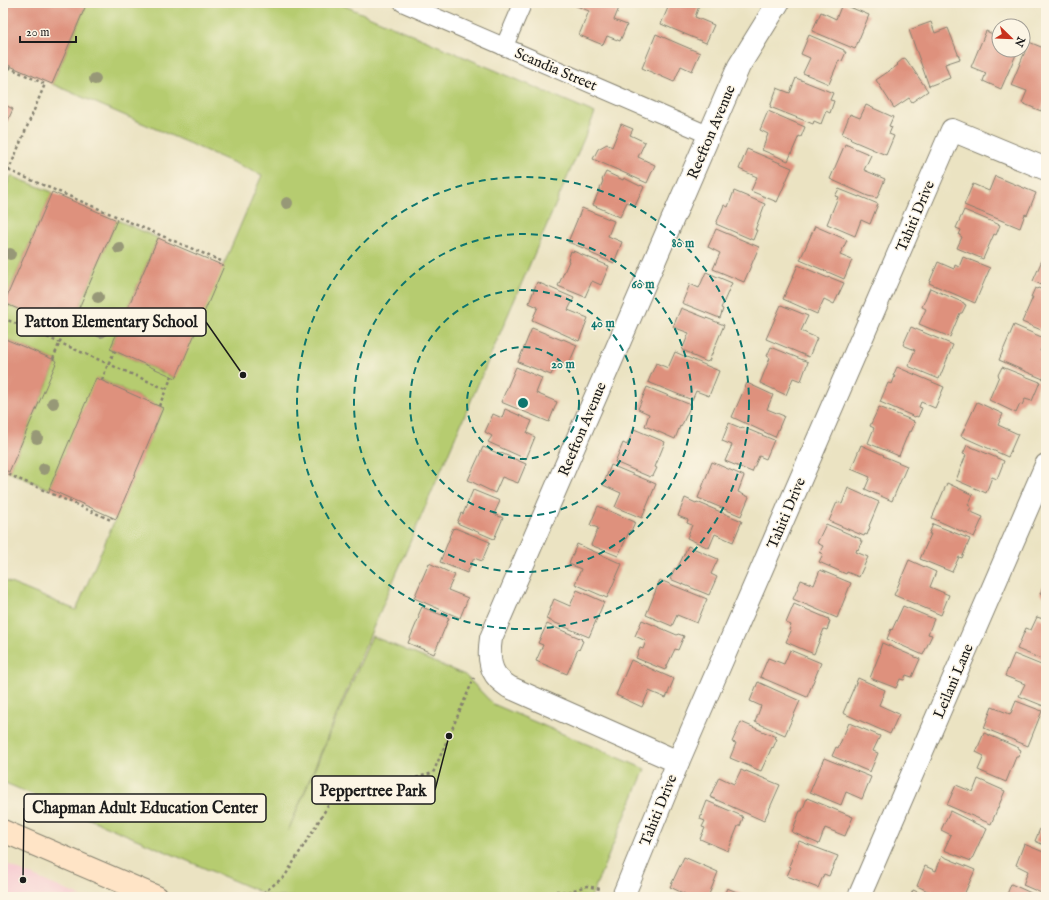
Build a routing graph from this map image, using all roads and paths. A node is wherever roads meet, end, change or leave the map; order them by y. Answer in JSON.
{"nodes":[{"id":1,"x":403,"y":3,"type":"edge"},
{"id":2,"x":523,"y":3,"type":"edge"},
{"id":3,"x":778,"y":3,"type":"edge"},
{"id":4,"x":504,"y":47,"type":"junction"},
{"id":5,"x":3,"y":65,"type":"edge"},
{"id":6,"x":709,"y":135,"type":"junction"},
{"id":7,"x":3,"y":168,"type":"edge"},
{"id":8,"x":1046,"y":169,"type":"edge"},
{"id":9,"x":9,"y":170,"type":"junction"},
{"id":10,"x":3,"y":184,"type":"edge"},
{"id":11,"x":219,"y":264,"type":"dead end"},
{"id":12,"x":8,"y":304,"type":"dead end"},
{"id":13,"x":3,"y":317,"type":"edge"},
{"id":14,"x":65,"y":329,"type":"dead end"},
{"id":15,"x":60,"y":343,"type":"junction"},
{"id":16,"x":115,"y":351,"type":"dead end"},
{"id":17,"x":53,"y":359,"type":"dead end"},
{"id":18,"x":108,"y":364,"type":"junction"},
{"id":19,"x":172,"y":376,"type":"dead end"},
{"id":20,"x":102,"y":380,"type":"dead end"},
{"id":21,"x":166,"y":389,"type":"junction"},
{"id":22,"x":158,"y":406,"type":"dead end"},
{"id":23,"x":1046,"y":465,"type":"edge"},
{"id":24,"x":5,"y":472,"type":"edge"},
{"id":25,"x":112,"y":517,"type":"dead end"},
{"id":26,"x":476,"y":673,"type":"dead end"},
{"id":27,"x":678,"y":762,"type":"junction"},
{"id":28,"x":3,"y":831,"type":"edge"},
{"id":29,"x":600,"y":889,"type":"dead end"},
{"id":30,"x":556,"y":891,"type":"dead end"},
{"id":31,"x":263,"y":893,"type":"dead end"},
{"id":32,"x":157,"y":897,"type":"edge"},
{"id":33,"x":625,"y":897,"type":"edge"},
{"id":34,"x":859,"y":897,"type":"edge"}],
"edges":[{"from":1,"to":4,"type":"street","name":"Scandia Street"},
{"from":2,"to":4,"type":"street"},
{"from":3,"to":6,"type":"street","name":"Reefton Avenue"},
{"from":4,"to":6,"type":"street","name":"Scandia Street"},
{"from":5,"to":9,"type":"path"},
{"from":6,"to":27,"type":"street","name":"Reefton Avenue"},
{"from":7,"to":9,"type":"path"},
{"from":8,"to":27,"type":"street","name":"Tahiti Drive"},
{"from":9,"to":10,"type":"path"},
{"from":9,"to":11,"type":"path"},
{"from":12,"to":13,"type":"path"},
{"from":13,"to":15,"type":"path"},
{"from":14,"to":15,"type":"path"},
{"from":15,"to":17,"type":"path"},
{"from":15,"to":18,"type":"path"},
{"from":16,"to":18,"type":"path"},
{"from":18,"to":20,"type":"path"},
{"from":18,"to":21,"type":"path"},
{"from":19,"to":21,"type":"path"},
{"from":21,"to":22,"type":"path"},
{"from":23,"to":34,"type":"street","name":"Leilani Lane"},
{"from":24,"to":25,"type":"path"},
{"from":26,"to":31,"type":"path"},
{"from":27,"to":33,"type":"street","name":"Tahiti Drive"},
{"from":28,"to":32,"type":"main road"},
{"from":29,"to":30,"type":"path"}]}
